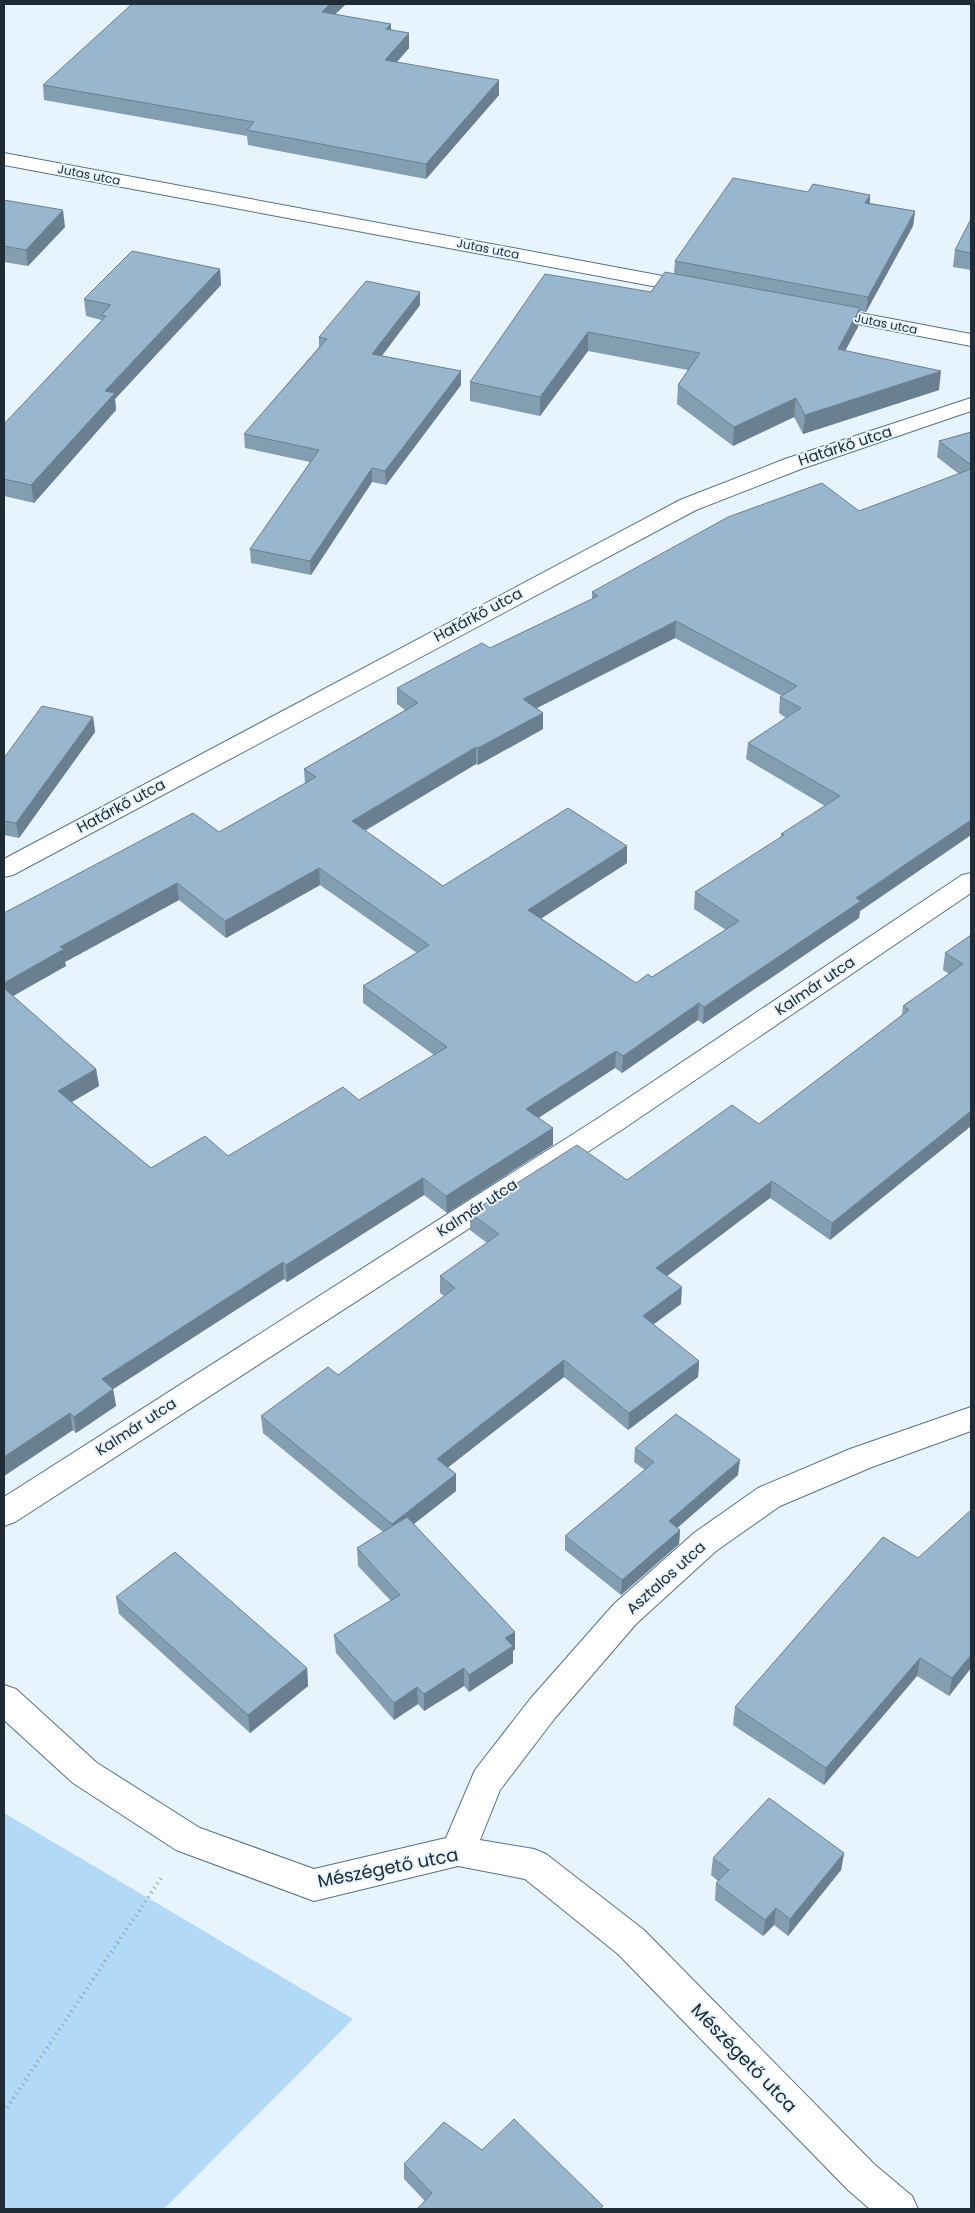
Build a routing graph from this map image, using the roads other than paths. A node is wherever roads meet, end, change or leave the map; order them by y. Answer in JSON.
{"nodes":[{"id":1,"x":4,"y":159,"type":"edge"},
{"id":2,"x":716,"y":292,"type":"edge"},
{"id":3,"x":805,"y":309,"type":"edge"},
{"id":4,"x":971,"y":340,"type":"edge"},
{"id":5,"x":971,"y":404,"type":"edge"},
{"id":6,"x":4,"y":869,"type":"edge"},
{"id":7,"x":971,"y":881,"type":"edge"},
{"id":8,"x":971,"y":1419,"type":"edge"},
{"id":9,"x":4,"y":1513,"type":"edge"},
{"id":10,"x":4,"y":1699,"type":"edge"},
{"id":11,"x":458,"y":1851,"type":"junction"},
{"id":12,"x":899,"y":2209,"type":"edge"}],
"edges":[{"from":1,"to":2,"type":"street","name":"Jutas utca"},
{"from":3,"to":4,"type":"street","name":"Jutas utca"},
{"from":5,"to":6,"type":"street","name":"Határkő utca"},
{"from":7,"to":9,"type":"street","name":"Kalmár utca"},
{"from":8,"to":11,"type":"street","name":"Asztalos utca"},
{"from":10,"to":11,"type":"street","name":"Mészégető utca"},
{"from":11,"to":12,"type":"street","name":"Mészégető utca"}]}
